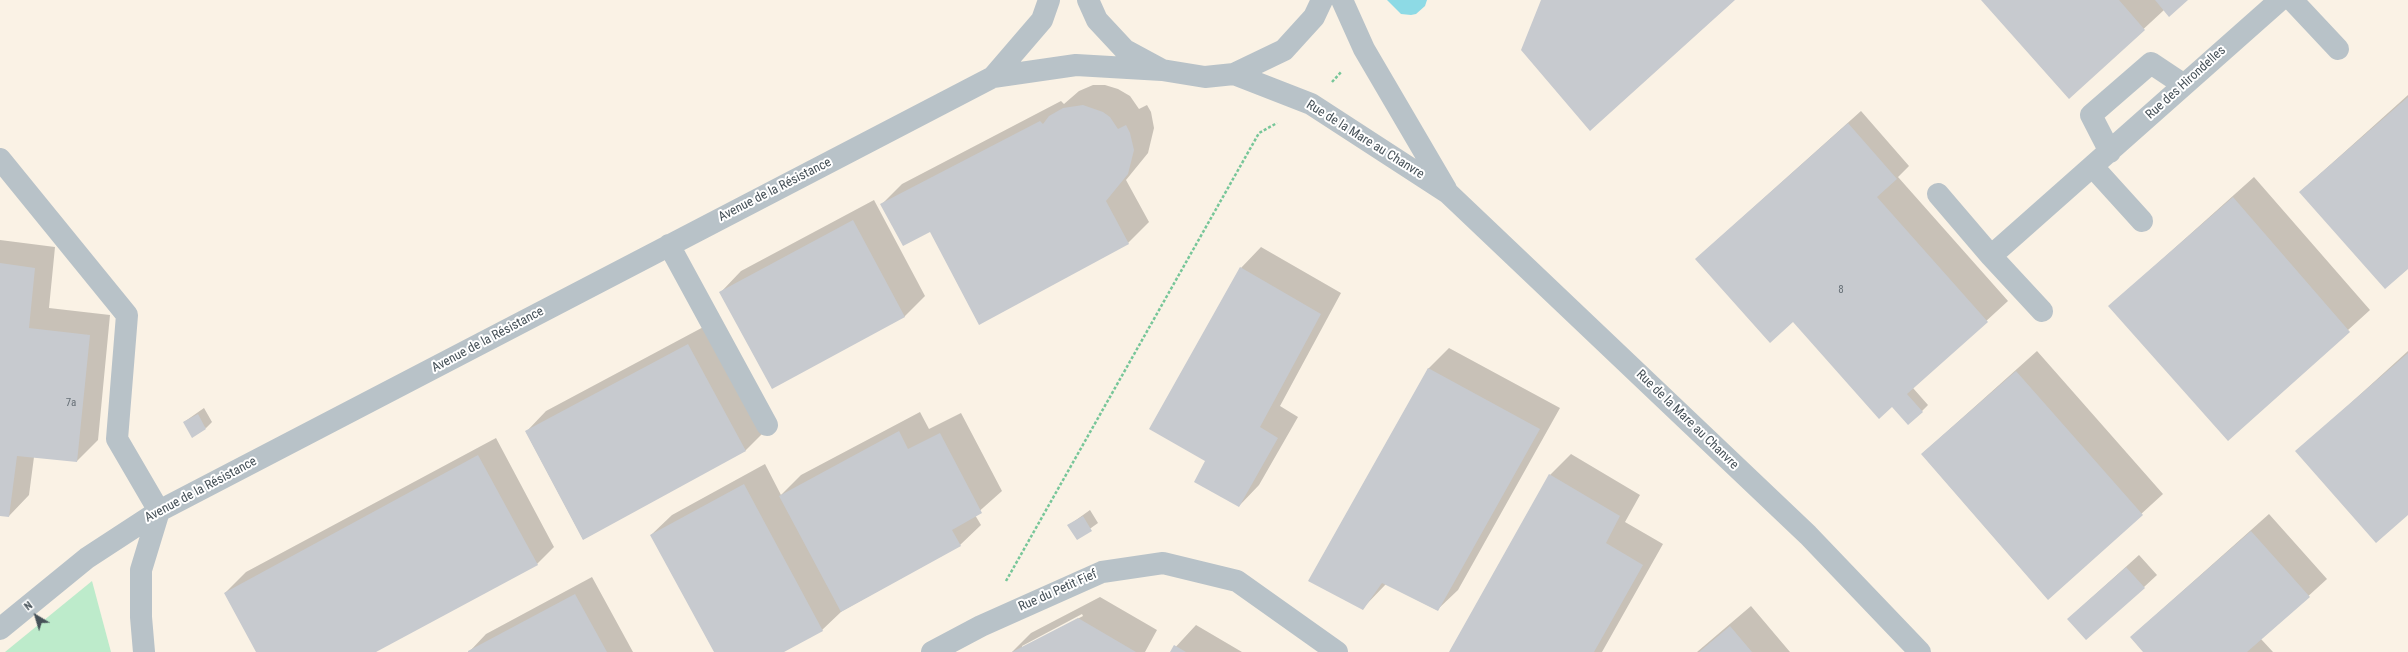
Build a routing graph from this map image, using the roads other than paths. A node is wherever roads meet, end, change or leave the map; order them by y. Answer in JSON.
{"nodes":[{"id":1,"x":1049,"y":0,"type":"edge"},
{"id":2,"x":1088,"y":0,"type":"edge"},
{"id":3,"x":1322,"y":0,"type":"edge"},
{"id":4,"x":1342,"y":0,"type":"edge"},
{"id":5,"x":2280,"y":0,"type":"edge"},
{"id":6,"x":2292,"y":0,"type":"edge"},
{"id":7,"x":2338,"y":50,"type":"dead end"},
{"id":8,"x":1162,"y":70,"type":"junction"},
{"id":9,"x":1234,"y":74,"type":"junction"},
{"id":10,"x":993,"y":77,"type":"junction"},
{"id":11,"x":2184,"y":85,"type":"junction"},
{"id":12,"x":2110,"y":152,"type":"junction"},
{"id":13,"x":0,"y":159,"type":"edge"},
{"id":14,"x":2093,"y":167,"type":"junction"},
{"id":15,"x":1448,"y":193,"type":"junction"},
{"id":16,"x":1938,"y":194,"type":"dead end"},
{"id":17,"x":2142,"y":221,"type":"dead end"},
{"id":18,"x":669,"y":245,"type":"junction"},
{"id":19,"x":1991,"y":256,"type":"junction"},
{"id":20,"x":2042,"y":311,"type":"dead end"},
{"id":21,"x":767,"y":425,"type":"dead end"},
{"id":22,"x":159,"y":511,"type":"junction"},
{"id":23,"x":0,"y":629,"type":"edge"},
{"id":24,"x":144,"y":652,"type":"edge"},
{"id":25,"x":932,"y":652,"type":"edge"},
{"id":26,"x":1337,"y":652,"type":"edge"},
{"id":27,"x":1920,"y":652,"type":"edge"}],
"edges":[{"from":1,"to":10,"type":"street"},
{"from":2,"to":8,"type":"street"},
{"from":3,"to":9,"type":"street"},
{"from":4,"to":15,"type":"street","name":"Rue de la Mare au Chanvre"},
{"from":5,"to":11,"type":"street","name":"Rue des Hirondelles"},
{"from":6,"to":7,"type":"street"},
{"from":8,"to":9,"type":"street"},
{"from":8,"to":10,"type":"street"},
{"from":9,"to":15,"type":"street","name":"Rue de la Mare au Chanvre"},
{"from":10,"to":18,"type":"street","name":"Avenue de la Résistance"},
{"from":11,"to":12,"type":"street","name":"Rue des Hirondelles"},
{"from":11,"to":12,"type":"street"},
{"from":12,"to":14,"type":"street","name":"Rue des Hirondelles"},
{"from":13,"to":22,"type":"street"},
{"from":14,"to":17,"type":"street"},
{"from":14,"to":19,"type":"street","name":"Rue des Hirondelles"},
{"from":15,"to":27,"type":"street","name":"Rue de la Mare au Chanvre"},
{"from":16,"to":19,"type":"street"},
{"from":18,"to":21,"type":"street"},
{"from":18,"to":22,"type":"street","name":"Avenue de la Résistance"},
{"from":19,"to":20,"type":"street"},
{"from":22,"to":23,"type":"street","name":"Avenue de la Résistance"},
{"from":22,"to":24,"type":"street"},
{"from":25,"to":26,"type":"street","name":"Rue du Petit Fief"}]}
